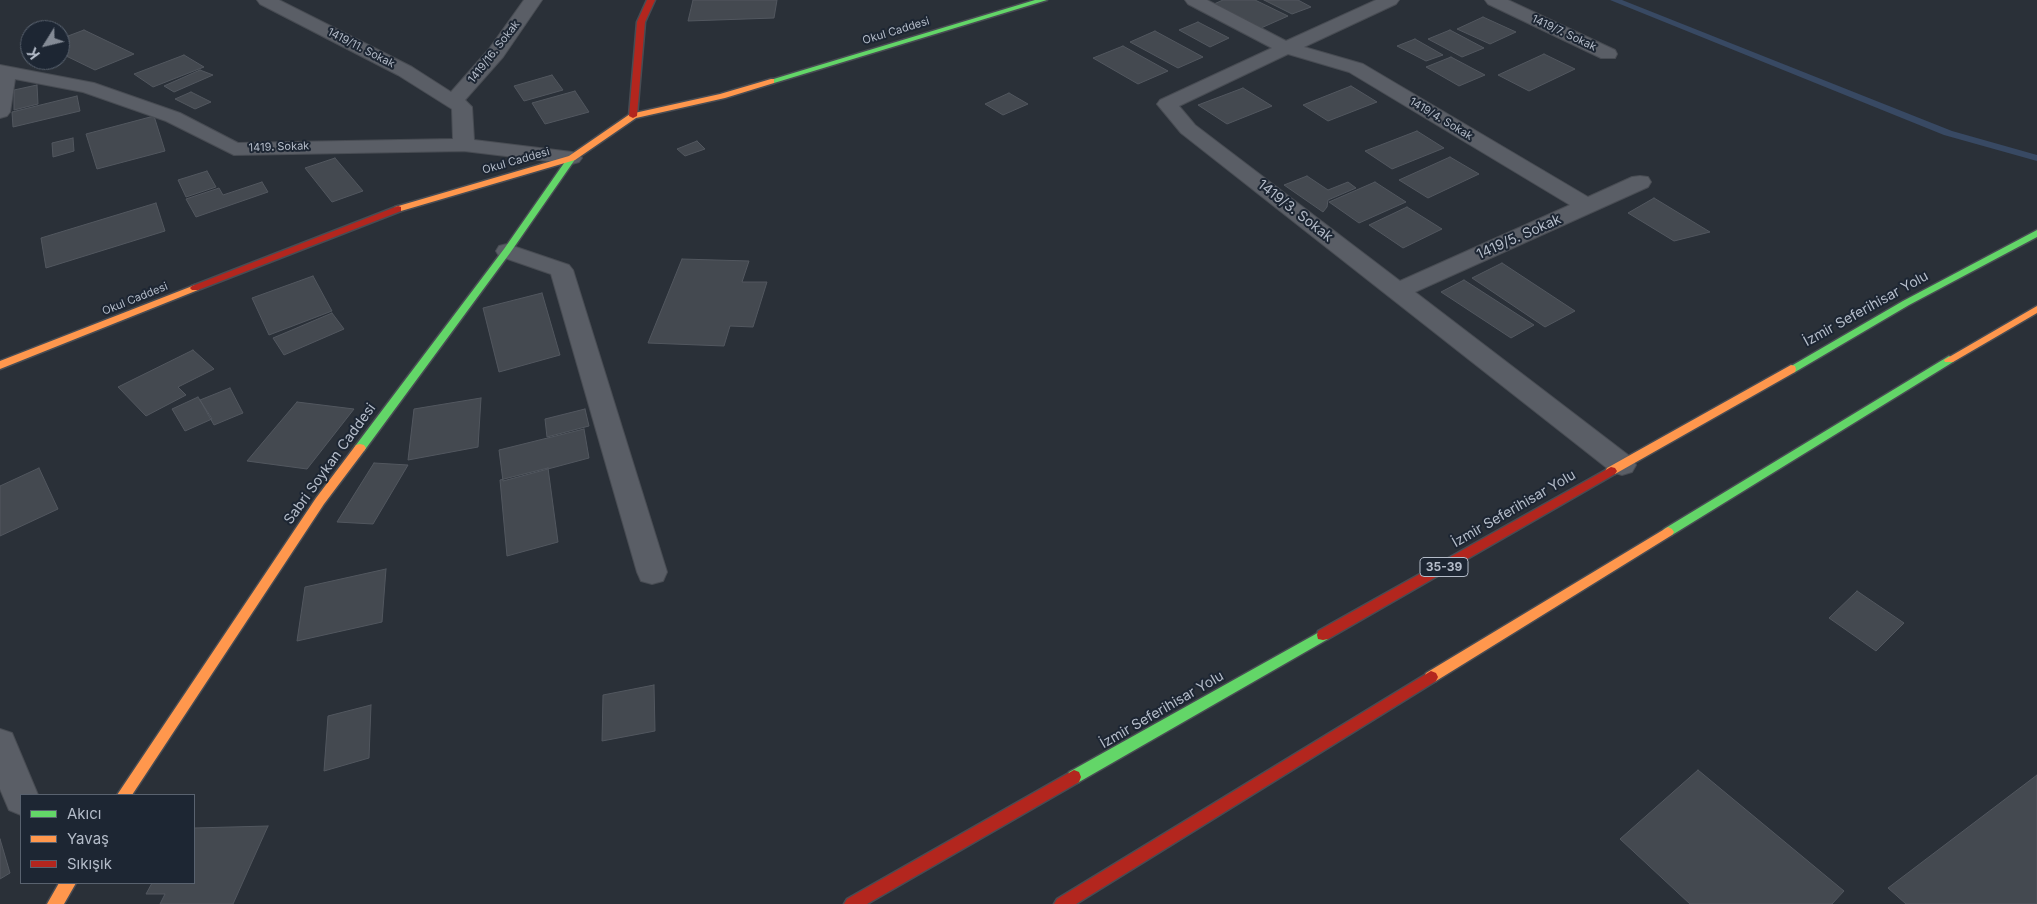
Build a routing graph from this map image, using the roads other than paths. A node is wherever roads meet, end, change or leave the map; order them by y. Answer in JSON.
{"nodes":[{"id":1,"x":266,"y":0,"type":"edge"},
{"id":2,"x":533,"y":0,"type":"edge"},
{"id":3,"x":651,"y":0,"type":"edge"},
{"id":4,"x":1043,"y":0,"type":"edge"},
{"id":5,"x":1194,"y":0,"type":"edge"},
{"id":6,"x":1390,"y":0,"type":"edge"},
{"id":7,"x":1494,"y":0,"type":"edge"},
{"id":8,"x":1287,"y":48,"type":"junction"},
{"id":9,"x":1608,"y":54,"type":"dead end"},
{"id":10,"x":3,"y":71,"type":"edge"},
{"id":11,"x":453,"y":102,"type":"junction"},
{"id":12,"x":0,"y":112,"type":"edge"},
{"id":13,"x":633,"y":116,"type":"junction"},
{"id":14,"x":464,"y":145,"type":"junction"},
{"id":15,"x":572,"y":158,"type":"junction"},
{"id":16,"x":1640,"y":182,"type":"dead end"},
{"id":17,"x":1587,"y":206,"type":"junction"},
{"id":18,"x":2037,"y":232,"type":"edge"},
{"id":19,"x":508,"y":251,"type":"junction"},
{"id":20,"x":1397,"y":291,"type":"junction"},
{"id":21,"x":2037,"y":309,"type":"edge"},
{"id":22,"x":0,"y":365,"type":"edge"},
{"id":23,"x":1622,"y":465,"type":"junction"},
{"id":24,"x":652,"y":572,"type":"dead end"},
{"id":25,"x":0,"y":744,"type":"edge"},
{"id":26,"x":125,"y":794,"type":"edge"},
{"id":27,"x":20,"y":795,"type":"edge"},
{"id":28,"x":67,"y":884,"type":"edge"},
{"id":29,"x":55,"y":904,"type":"edge"},
{"id":30,"x":852,"y":904,"type":"edge"},
{"id":31,"x":1062,"y":904,"type":"edge"}],
"edges":[{"from":1,"to":11,"type":"street","name":"1419/11. Sokak"},
{"from":2,"to":11,"type":"street","name":"1419/16. Sokak"},
{"from":3,"to":13,"type":"main road"},
{"from":4,"to":13,"type":"main road","name":"Okul Caddesi"},
{"from":5,"to":8,"type":"street","name":"1419/4. Sokak"},
{"from":6,"to":8,"type":"street","name":"1419/3. Sokak"},
{"from":7,"to":9,"type":"street","name":"1419/7. Sokak"},
{"from":8,"to":17,"type":"street","name":"1419/4. Sokak"},
{"from":8,"to":20,"type":"street","name":"1419/3. Sokak"},
{"from":10,"to":12,"type":"street"},
{"from":10,"to":14,"type":"street","name":"1419. Sokak"},
{"from":11,"to":14,"type":"street"},
{"from":13,"to":15,"type":"main road","name":"Okul Caddesi"},
{"from":14,"to":15,"type":"street","name":"1419. Sokak"},
{"from":15,"to":19,"type":"main road","name":"Sabri Soykan Caddesi"},
{"from":15,"to":22,"type":"main road","name":"Okul Caddesi"},
{"from":16,"to":17,"type":"street","name":"1419/5. Sokak"},
{"from":17,"to":20,"type":"street","name":"1419/5. Sokak"},
{"from":18,"to":23,"type":"main road","name":"İzmir Seferihisar Yolu","number":"35-39"},
{"from":19,"to":24,"type":"street"},
{"from":19,"to":26,"type":"main road","name":"Sabri Soykan Caddesi"},
{"from":20,"to":23,"type":"street","name":"1419/3. Sokak"},
{"from":21,"to":31,"type":"main road"},
{"from":23,"to":30,"type":"main road","name":"İzmir Seferihisar Yolu","number":"35-39"},
{"from":25,"to":27,"type":"street"},
{"from":28,"to":29,"type":"main road"}]}
